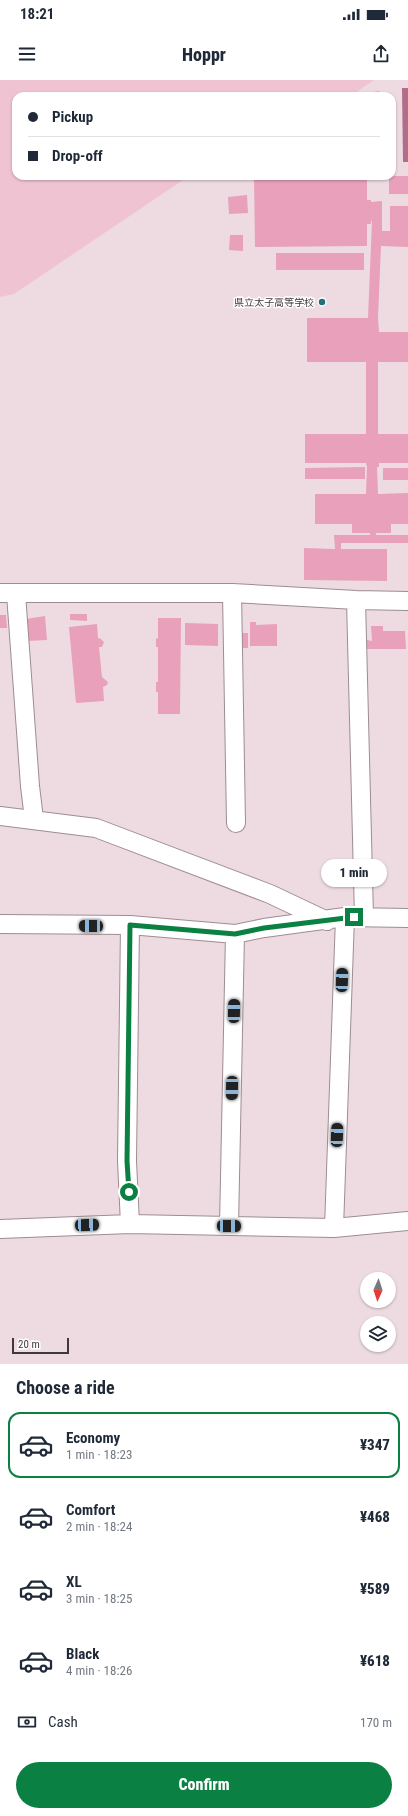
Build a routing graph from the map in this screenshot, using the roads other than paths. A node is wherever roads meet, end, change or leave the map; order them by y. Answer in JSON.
{"nodes":[{"id":1,"x":8,"y":593,"type":"edge"},
{"id":2,"x":232,"y":593,"type":"junction"},
{"id":3,"x":356,"y":600,"type":"junction"},
{"id":4,"x":408,"y":601,"type":"edge"},
{"id":5,"x":0,"y":816,"type":"edge"},
{"id":6,"x":34,"y":819,"type":"junction"},
{"id":7,"x":236,"y":823,"type":"dead end"},
{"id":8,"x":364,"y":917,"type":"junction"},
{"id":9,"x":345,"y":918,"type":"junction"},
{"id":10,"x":408,"y":918,"type":"edge"},
{"id":11,"x":327,"y":921,"type":"junction"},
{"id":12,"x":0,"y":924,"type":"edge"},
{"id":13,"x":130,"y":925,"type":"junction"},
{"id":14,"x":235,"y":934,"type":"junction"},
{"id":15,"x":408,"y":1221,"type":"edge"},
{"id":16,"x":130,"y":1224,"type":"junction"},
{"id":17,"x":229,"y":1226,"type":"junction"},
{"id":18,"x":0,"y":1228,"type":"edge"},
{"id":19,"x":334,"y":1228,"type":"junction"}],
"edges":[{"from":1,"to":2,"type":"street"},
{"from":1,"to":6,"type":"street"},
{"from":2,"to":3,"type":"street"},
{"from":2,"to":7,"type":"street"},
{"from":3,"to":4,"type":"street"},
{"from":3,"to":8,"type":"street"},
{"from":5,"to":6,"type":"street"},
{"from":6,"to":11,"type":"street"},
{"from":8,"to":9,"type":"street"},
{"from":8,"to":10,"type":"street"},
{"from":9,"to":11,"type":"street"},
{"from":9,"to":19,"type":"street"},
{"from":11,"to":14,"type":"street"},
{"from":12,"to":13,"type":"street"},
{"from":13,"to":14,"type":"street"},
{"from":13,"to":16,"type":"street"},
{"from":14,"to":17,"type":"street"},
{"from":15,"to":19,"type":"street"},
{"from":16,"to":17,"type":"street"},
{"from":16,"to":18,"type":"street"},
{"from":17,"to":19,"type":"street"}]}
